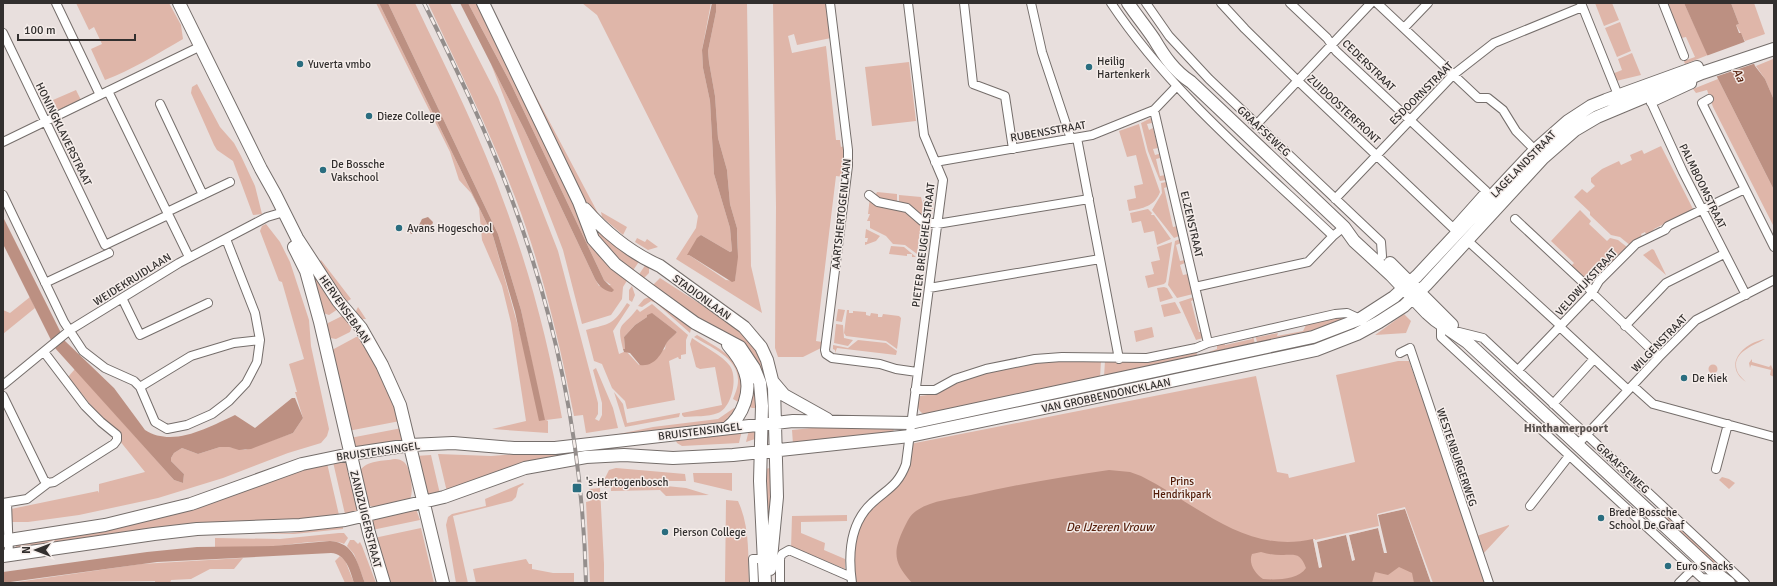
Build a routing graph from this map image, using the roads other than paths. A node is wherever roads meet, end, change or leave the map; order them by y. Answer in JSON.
{"nodes":[{"id":1,"x":56,"y":3,"type":"edge"},
{"id":2,"x":179,"y":3,"type":"edge"},
{"id":3,"x":483,"y":3,"type":"edge"},
{"id":4,"x":830,"y":3,"type":"edge"},
{"id":5,"x":908,"y":3,"type":"edge"},
{"id":6,"x":964,"y":3,"type":"edge"},
{"id":7,"x":1031,"y":3,"type":"edge"},
{"id":8,"x":1111,"y":3,"type":"edge"},
{"id":9,"x":1146,"y":3,"type":"edge"},
{"id":10,"x":1221,"y":3,"type":"edge"},
{"id":11,"x":1290,"y":3,"type":"edge"},
{"id":12,"x":1371,"y":3,"type":"edge"},
{"id":13,"x":1377,"y":3,"type":"edge"},
{"id":14,"x":1428,"y":3,"type":"edge"},
{"id":15,"x":1663,"y":3,"type":"edge"},
{"id":16,"x":1128,"y":4,"type":"edge"},
{"id":17,"x":1581,"y":5,"type":"edge"},
{"id":18,"x":1117,"y":12,"type":"junction"},
{"id":19,"x":1404,"y":28,"type":"junction"},
{"id":20,"x":3,"y":33,"type":"edge"},
{"id":21,"x":1774,"y":41,"type":"edge"},
{"id":22,"x":1332,"y":45,"type":"junction"},
{"id":23,"x":201,"y":46,"type":"junction"},
{"id":24,"x":1760,"y":49,"type":"junction"},
{"id":25,"x":1774,"y":49,"type":"edge"},
{"id":26,"x":1684,"y":56,"type":"dead end"},
{"id":27,"x":1453,"y":75,"type":"junction"},
{"id":28,"x":1298,"y":81,"type":"junction"},
{"id":29,"x":1176,"y":87,"type":"junction"},
{"id":30,"x":104,"y":93,"type":"junction"},
{"id":31,"x":1618,"y":95,"type":"junction"},
{"id":32,"x":1648,"y":95,"type":"junction"},
{"id":33,"x":1709,"y":100,"type":"dead end"},
{"id":34,"x":160,"y":104,"type":"dead end"},
{"id":35,"x":1623,"y":106,"type":"junction"},
{"id":36,"x":1154,"y":110,"type":"junction"},
{"id":37,"x":1409,"y":119,"type":"junction"},
{"id":38,"x":46,"y":121,"type":"junction"},
{"id":39,"x":1256,"y":124,"type":"junction"},
{"id":40,"x":1074,"y":138,"type":"junction"},
{"id":41,"x":3,"y":142,"type":"edge"},
{"id":42,"x":1013,"y":149,"type":"junction"},
{"id":43,"x":1535,"y":150,"type":"junction"},
{"id":44,"x":1376,"y":155,"type":"junction"},
{"id":45,"x":935,"y":162,"type":"junction"},
{"id":46,"x":230,"y":182,"type":"dead end"},
{"id":47,"x":1745,"y":189,"type":"junction"},
{"id":48,"x":1486,"y":191,"type":"joint"},
{"id":49,"x":203,"y":194,"type":"junction"},
{"id":50,"x":3,"y":195,"type":"edge"},
{"id":51,"x":869,"y":195,"type":"dead end"},
{"id":52,"x":1335,"y":198,"type":"junction"},
{"id":53,"x":1088,"y":199,"type":"junction"},
{"id":54,"x":579,"y":202,"type":"junction"},
{"id":55,"x":1702,"y":210,"type":"junction"},
{"id":56,"x":280,"y":213,"type":"junction"},
{"id":57,"x":167,"y":214,"type":"junction"},
{"id":58,"x":1515,"y":219,"type":"dead end"},
{"id":59,"x":937,"y":224,"type":"junction"},
{"id":60,"x":1344,"y":227,"type":"junction"},
{"id":61,"x":1453,"y":228,"type":"joint"},
{"id":62,"x":1332,"y":236,"type":"junction"},
{"id":63,"x":226,"y":239,"type":"junction"},
{"id":64,"x":1468,"y":241,"type":"junction"},
{"id":65,"x":1774,"y":247,"type":"edge"},
{"id":66,"x":109,"y":253,"type":"dead end"},
{"id":67,"x":1724,"y":254,"type":"junction"},
{"id":68,"x":1382,"y":256,"type":"junction"},
{"id":69,"x":189,"y":257,"type":"junction"},
{"id":70,"x":1100,"y":258,"type":"junction"},
{"id":71,"x":1774,"y":280,"type":"edge"},
{"id":72,"x":45,"y":283,"type":"junction"},
{"id":73,"x":1407,"y":286,"type":"junction"},
{"id":74,"x":1195,"y":287,"type":"junction"},
{"id":75,"x":929,"y":288,"type":"junction"},
{"id":76,"x":1592,"y":293,"type":"junction"},
{"id":77,"x":1416,"y":295,"type":"junction"},
{"id":78,"x":1746,"y":295,"type":"junction"},
{"id":79,"x":122,"y":298,"type":"junction"},
{"id":80,"x":208,"y":303,"type":"dead end"},
{"id":81,"x":1360,"y":319,"type":"junction"},
{"id":82,"x":1440,"y":324,"type":"junction"},
{"id":83,"x":1625,"y":326,"type":"junction"},
{"id":84,"x":1561,"y":327,"type":"junction"},
{"id":85,"x":1459,"y":332,"type":"junction"},
{"id":86,"x":68,"y":333,"type":"junction"},
{"id":87,"x":723,"y":338,"type":"junction"},
{"id":88,"x":260,"y":340,"type":"junction"},
{"id":89,"x":1467,"y":342,"type":"junction"},
{"id":90,"x":1208,"y":343,"type":"junction"},
{"id":91,"x":44,"y":352,"type":"junction"},
{"id":92,"x":1400,"y":353,"type":"dead end"},
{"id":93,"x":1659,"y":357,"type":"junction"},
{"id":94,"x":1120,"y":359,"type":"junction"},
{"id":95,"x":1594,"y":360,"type":"junction"},
{"id":96,"x":1518,"y":370,"type":"junction"},
{"id":97,"x":917,"y":372,"type":"junction"},
{"id":98,"x":773,"y":382,"type":"junction"},
{"id":99,"x":3,"y":385,"type":"edge"},
{"id":100,"x":140,"y":387,"type":"junction"},
{"id":101,"x":1631,"y":388,"type":"junction"},
{"id":102,"x":916,"y":390,"type":"junction"},
{"id":103,"x":3,"y":396,"type":"edge"},
{"id":104,"x":1553,"y":404,"type":"junction"},
{"id":105,"x":830,"y":421,"type":"junction"},
{"id":106,"x":775,"y":422,"type":"junction"},
{"id":107,"x":911,"y":422,"type":"junction"},
{"id":108,"x":762,"y":424,"type":"junction"},
{"id":109,"x":1728,"y":424,"type":"junction"},
{"id":110,"x":727,"y":428,"type":"junction"},
{"id":111,"x":1587,"y":435,"type":"junction"},
{"id":112,"x":910,"y":436,"type":"junction"},
{"id":113,"x":1774,"y":437,"type":"edge"},
{"id":114,"x":410,"y":445,"type":"junction"},
{"id":115,"x":1577,"y":445,"type":"junction"},
{"id":116,"x":776,"y":450,"type":"junction"},
{"id":117,"x":762,"y":452,"type":"junction"},
{"id":118,"x":350,"y":454,"type":"junction"},
{"id":119,"x":1569,"y":456,"type":"junction"},
{"id":120,"x":1716,"y":469,"type":"dead end"},
{"id":121,"x":48,"y":483,"type":"junction"},
{"id":122,"x":5,"y":503,"type":"edge"},
{"id":123,"x":424,"y":503,"type":"junction"},
{"id":124,"x":1530,"y":506,"type":"dead end"},
{"id":125,"x":365,"y":515,"type":"junction"},
{"id":126,"x":1666,"y":527,"type":"junction"},
{"id":127,"x":1657,"y":537,"type":"junction"},
{"id":128,"x":6,"y":540,"type":"edge"},
{"id":129,"x":6,"y":556,"type":"edge"},
{"id":130,"x":763,"y":559,"type":"junction"},
{"id":131,"x":1693,"y":569,"type":"junction"},
{"id":132,"x":1717,"y":577,"type":"edge"},
{"id":133,"x":852,"y":580,"type":"edge"},
{"id":134,"x":384,"y":583,"type":"edge"},
{"id":135,"x":443,"y":583,"type":"edge"},
{"id":136,"x":754,"y":583,"type":"edge"},
{"id":137,"x":767,"y":583,"type":"edge"},
{"id":138,"x":780,"y":583,"type":"edge"},
{"id":139,"x":1489,"y":583,"type":"edge"},
{"id":140,"x":1679,"y":583,"type":"edge"},
{"id":141,"x":1729,"y":583,"type":"edge"},
{"id":142,"x":1745,"y":583,"type":"edge"}],
"edges":[{"from":1,"to":30,"type":"street"},
{"from":2,"to":23,"type":"main road","name":"HERVENSEBAAN"},
{"from":3,"to":54,"type":"main road","name":"STADIONLAAN"},
{"from":4,"to":97,"type":"street","name":"AARTSHERTOGENLAAN"},
{"from":5,"to":45,"type":"street","name":"PIETER BREUGHELSTRAAT"},
{"from":6,"to":42,"type":"street"},
{"from":7,"to":40,"type":"street"},
{"from":8,"to":18,"type":"street"},
{"from":9,"to":39,"type":"street","name":"GRAAFSEWEG"},
{"from":10,"to":28,"type":"street","name":"ZUIDOOSTERFRONT"},
{"from":11,"to":22,"type":"street","name":"CEDERSTRAAT"},
{"from":12,"to":22,"type":"street"},
{"from":13,"to":19,"type":"street"},
{"from":14,"to":19,"type":"street"},
{"from":15,"to":26,"type":"street"},
{"from":16,"to":18,"type":"street","name":"GRAAFSEWEG"},
{"from":16,"to":60,"type":"main road","name":"GRAAFSEWEG"},
{"from":17,"to":27,"type":"street","name":"ESDOORNSTRAAT"},
{"from":17,"to":31,"type":"street"},
{"from":18,"to":29,"type":"street"},
{"from":19,"to":27,"type":"street"},
{"from":20,"to":38,"type":"street","name":"HONINGKLAVERSTRAAT"},
{"from":21,"to":24,"type":"main road","name":"LAGELANDSTRAAT"},
{"from":22,"to":28,"type":"street"},
{"from":22,"to":37,"type":"street","name":"CEDERSTRAAT"},
{"from":23,"to":30,"type":"street"},
{"from":23,"to":56,"type":"main road","name":"HERVENSEBAAN"},
{"from":24,"to":25,"type":"main road","name":"LAGELANDSTRAAT"},
{"from":24,"to":32,"type":"main road","name":"LAGELANDSTRAAT"},
{"from":27,"to":37,"type":"street","name":"ESDOORNSTRAAT"},
{"from":27,"to":43,"type":"street"},
{"from":28,"to":39,"type":"street"},
{"from":28,"to":44,"type":"street","name":"ZUIDOOSTERFRONT"},
{"from":29,"to":36,"type":"street","name":"RUBENSSTRAAT"},
{"from":29,"to":62,"type":"street"},
{"from":30,"to":38,"type":"street"},
{"from":30,"to":57,"type":"street"},
{"from":31,"to":32,"type":"main road","name":"LAGELANDSTRAAT"},
{"from":31,"to":35,"type":"street"},
{"from":31,"to":43,"type":"main road","name":"LAGELANDSTRAAT"},
{"from":32,"to":35,"type":"main road","name":"LAGELANDSTRAAT"},
{"from":32,"to":55,"type":"street","name":"PALMBOOMSTRAAT"},
{"from":33,"to":47,"type":"street"},
{"from":34,"to":49,"type":"street"},
{"from":35,"to":64,"type":"main road","name":"LAGELANDSTRAAT"},
{"from":36,"to":40,"type":"street","name":"RUBENSSTRAAT"},
{"from":36,"to":74,"type":"street","name":"ELZENSTRAAT"},
{"from":37,"to":44,"type":"street","name":"ESDOORNSTRAAT"},
{"from":37,"to":48,"type":"street","name":"CEDERSTRAAT"},
{"from":38,"to":41,"type":"street"},
{"from":38,"to":57,"type":"street","name":"HONINGKLAVERSTRAAT"},
{"from":39,"to":52,"type":"street","name":"GRAAFSEWEG"},
{"from":40,"to":42,"type":"street","name":"RUBENSSTRAAT"},
{"from":40,"to":53,"type":"street"},
{"from":42,"to":45,"type":"street","name":"RUBENSSTRAAT"},
{"from":43,"to":73,"type":"main road","name":"LAGELANDSTRAAT"},
{"from":44,"to":52,"type":"street","name":"ESDOORNSTRAAT"},
{"from":44,"to":61,"type":"street","name":"ZUIDOOSTERFRONT"},
{"from":45,"to":59,"type":"street","name":"PIETER BREUGHELSTRAAT"},
{"from":46,"to":49,"type":"street"},
{"from":47,"to":55,"type":"street","name":"VELDWIJKSTRAAT"},
{"from":47,"to":65,"type":"street"},
{"from":48,"to":61,"type":"street","name":"LAGELANDSTRAAT"},
{"from":49,"to":57,"type":"street"},
{"from":50,"to":72,"type":"street"},
{"from":51,"to":59,"type":"street"},
{"from":52,"to":68,"type":"street","name":"GRAAFSEWEG"},
{"from":53,"to":59,"type":"street"},
{"from":53,"to":70,"type":"street"},
{"from":54,"to":87,"type":"main road","name":"STADIONLAAN"},
{"from":54,"to":98,"type":"main road","name":"STADIONLAAN"},
{"from":55,"to":67,"type":"street","name":"PALMBOOMSTRAAT"},
{"from":55,"to":76,"type":"street","name":"VELDWIJKSTRAAT"},
{"from":56,"to":63,"type":"street","name":"WEIDEKRUIDLAAN"},
{"from":56,"to":114,"type":"main road","name":"HERVENSEBAAN"},
{"from":56,"to":118,"type":"main road","name":"HERVENSEBAAN"},
{"from":57,"to":69,"type":"street"},
{"from":58,"to":76,"type":"street"},
{"from":59,"to":75,"type":"street","name":"PIETER BREUGHELSTRAAT"},
{"from":60,"to":62,"type":"street"},
{"from":60,"to":68,"type":"main road","name":"GRAAFSEWEG"},
{"from":60,"to":73,"type":"main road","name":"GRAAFSEWEG"},
{"from":62,"to":74,"type":"street"},
{"from":63,"to":69,"type":"street","name":"WEIDEKRUIDLAAN"},
{"from":63,"to":88,"type":"street"},
{"from":64,"to":77,"type":"main road","name":"LAGELANDSTRAAT"},
{"from":64,"to":84,"type":"street"},
{"from":66,"to":72,"type":"street"},
{"from":67,"to":78,"type":"street","name":"PALMBOOMSTRAAT"},
{"from":67,"to":83,"type":"street"},
{"from":68,"to":73,"type":"main road","name":"GRAAFSEWEG"},
{"from":69,"to":79,"type":"street","name":"WEIDEKRUIDLAAN"},
{"from":70,"to":75,"type":"street"},
{"from":70,"to":94,"type":"street"},
{"from":71,"to":78,"type":"street","name":"WILGENSTRAAT"},
{"from":72,"to":86,"type":"street"},
{"from":73,"to":77,"type":"main road","name":"GRAAFSEWEG"},
{"from":73,"to":81,"type":"main road","name":"VAN GROBBENDONCKLAAN"},
{"from":74,"to":90,"type":"street","name":"ELZENSTRAAT"},
{"from":75,"to":97,"type":"street","name":"PIETER BREUGHELSTRAAT"},
{"from":76,"to":83,"type":"street"},
{"from":76,"to":84,"type":"street","name":"VELDWIJKSTRAAT"},
{"from":77,"to":82,"type":"main road","name":"GRAAFSEWEG"},
{"from":77,"to":85,"type":"main road","name":"GRAAFSEWEG"},
{"from":77,"to":112,"type":"main road","name":"VAN GROBBENDONCKLAAN"},
{"from":78,"to":93,"type":"street","name":"WILGENSTRAAT"},
{"from":79,"to":80,"type":"street"},
{"from":79,"to":86,"type":"street","name":"WEIDEKRUIDLAAN"},
{"from":81,"to":90,"type":"street"},
{"from":81,"to":107,"type":"main road","name":"VAN GROBBENDONCKLAAN"},
{"from":82,"to":89,"type":"main road","name":"GRAAFSEWEG"},
{"from":82,"to":119,"type":"street","name":"GRAAFSEWEG"},
{"from":83,"to":93,"type":"street"},
{"from":84,"to":95,"type":"street"},
{"from":84,"to":96,"type":"street","name":"VELDWIJKSTRAAT"},
{"from":85,"to":89,"type":"main road","name":"GRAAFSEWEG"},
{"from":85,"to":96,"type":"street","name":"GRAAFSEWEG"},
{"from":86,"to":91,"type":"street","name":"WEIDEKRUIDLAAN"},
{"from":86,"to":100,"type":"street"},
{"from":87,"to":108,"type":"main road","name":"STADIONLAAN"},
{"from":87,"to":110,"type":"main road"},
{"from":88,"to":100,"type":"street"},
{"from":88,"to":100,"type":"street"},
{"from":89,"to":115,"type":"main road","name":"GRAAFSEWEG"},
{"from":90,"to":94,"type":"street"},
{"from":91,"to":99,"type":"street","name":"WEIDEKRUIDLAAN"},
{"from":91,"to":121,"type":"street"},
{"from":92,"to":139,"type":"street","name":"WESTENBURGERWEG"},
{"from":93,"to":101,"type":"street","name":"WILGENSTRAAT"},
{"from":94,"to":102,"type":"street"},
{"from":95,"to":101,"type":"street"},
{"from":95,"to":104,"type":"street"},
{"from":96,"to":104,"type":"street","name":"GRAAFSEWEG"},
{"from":97,"to":102,"type":"street","name":"PIETER BREUGHELSTRAAT"},
{"from":98,"to":105,"type":"main road"},
{"from":98,"to":106,"type":"main road","name":"STADIONLAAN"},
{"from":101,"to":109,"type":"street"},
{"from":101,"to":111,"type":"street","name":"WILGENSTRAAT"},
{"from":102,"to":107,"type":"street","name":"PIETER BREUGHELSTRAAT"},
{"from":103,"to":121,"type":"street"},
{"from":104,"to":111,"type":"street","name":"GRAAFSEWEG"},
{"from":105,"to":106,"type":"main road","name":"VAN GROBBENDONCKLAAN"},
{"from":105,"to":107,"type":"main road","name":"VAN GROBBENDONCKLAAN"},
{"from":106,"to":108,"type":"main road","name":"BRUISTENSINGEL"},
{"from":106,"to":116,"type":"main road"},
{"from":107,"to":112,"type":"street","name":"PIETER BREUGHELSTRAAT"},
{"from":108,"to":110,"type":"main road","name":"BRUISTENSINGEL"},
{"from":108,"to":117,"type":"main road"},
{"from":109,"to":113,"type":"street"},
{"from":109,"to":120,"type":"street"},
{"from":110,"to":114,"type":"main road","name":"BRUISTENSINGEL"},
{"from":111,"to":115,"type":"street","name":"WILGENSTRAAT"},
{"from":111,"to":142,"type":"street","name":"GRAAFSEWEG"},
{"from":112,"to":116,"type":"main road","name":"VAN GROBBENDONCKLAAN"},
{"from":112,"to":133,"type":"street","name":"PIETER BREUGHELSTRAAT"},
{"from":114,"to":118,"type":"main road","name":"BRUISTENSINGEL"},
{"from":114,"to":123,"type":"main road","name":"HERVENSEBAAN"},
{"from":115,"to":126,"type":"main road","name":"GRAAFSEWEG"},
{"from":116,"to":117,"type":"main road","name":"BRUISTENSINGEL"},
{"from":116,"to":137,"type":"main road"},
{"from":117,"to":123,"type":"main road","name":"BRUISTENSINGEL"},
{"from":117,"to":130,"type":"main road"},
{"from":118,"to":125,"type":"main road","name":"ZANDZUIGERSTRAAT"},
{"from":118,"to":128,"type":"main road","name":"BRUISTENSINGEL"},
{"from":119,"to":124,"type":"street"},
{"from":119,"to":127,"type":"street","name":"GRAAFSEWEG"},
{"from":121,"to":122,"type":"street"},
{"from":122,"to":128,"type":"street"},
{"from":123,"to":125,"type":"main road","name":"BRUISTENSINGEL"},
{"from":123,"to":135,"type":"main road"},
{"from":125,"to":129,"type":"main road","name":"BRUISTENSINGEL"},
{"from":125,"to":134,"type":"main road","name":"ZANDZUIGERSTRAAT"},
{"from":126,"to":127,"type":"street"},
{"from":126,"to":132,"type":"main road","name":"GRAAFSEWEG"},
{"from":127,"to":131,"type":"street","name":"GRAAFSEWEG"},
{"from":128,"to":129,"type":"street"},
{"from":130,"to":136,"type":"street"},
{"from":130,"to":137,"type":"main road"},
{"from":131,"to":132,"type":"street","name":"GRAAFSEWEG"},
{"from":131,"to":140,"type":"street"},
{"from":132,"to":141,"type":"main road","name":"GRAAFSEWEG"},
{"from":133,"to":138,"type":"street"}]}
